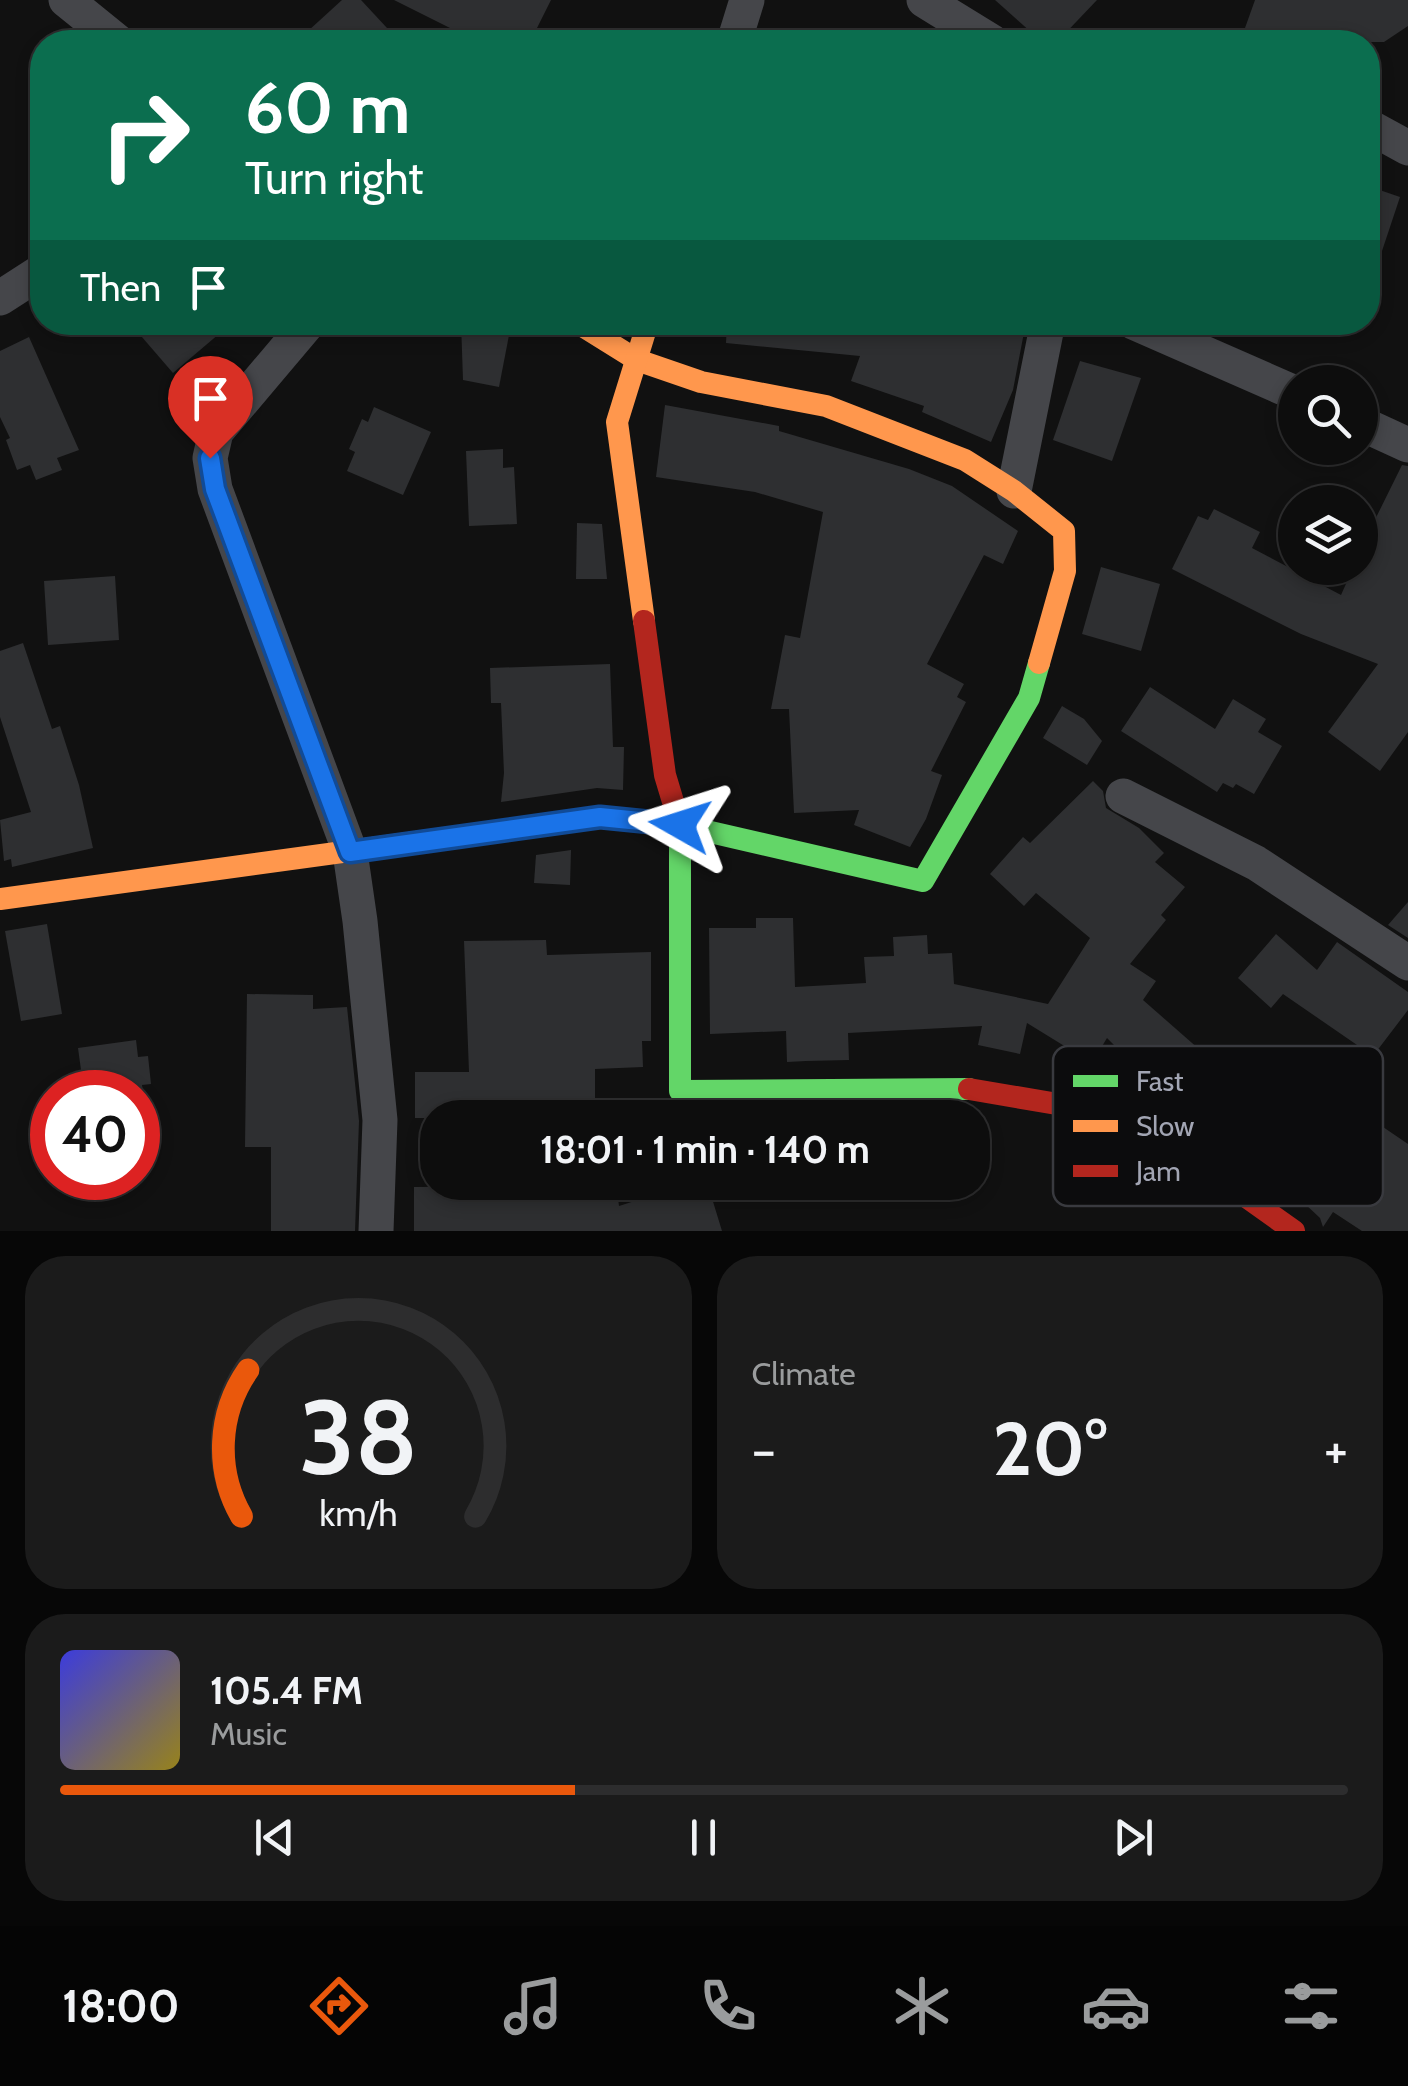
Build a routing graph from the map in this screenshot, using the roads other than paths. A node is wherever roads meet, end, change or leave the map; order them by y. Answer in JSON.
{"nodes":[{"id":1,"x":66,"y":0,"type":"edge"},
{"id":2,"x":748,"y":0,"type":"edge"},
{"id":3,"x":924,"y":0,"type":"edge"},
{"id":4,"x":103,"y":30,"type":"edge"},
{"id":5,"x":738,"y":30,"type":"edge"},
{"id":6,"x":973,"y":30,"type":"edge"},
{"id":7,"x":1380,"y":133,"type":"edge"},
{"id":8,"x":1408,"y":148,"type":"edge"},
{"id":9,"x":30,"y":279,"type":"edge"},
{"id":10,"x":0,"y":298,"type":"edge"},
{"id":11,"x":297,"y":335,"type":"edge"},
{"id":12,"x":597,"y":335,"type":"edge"},
{"id":13,"x":644,"y":335,"type":"edge"},
{"id":14,"x":1045,"y":335,"type":"edge"},
{"id":15,"x":1163,"y":335,"type":"edge"},
{"id":16,"x":636,"y":360,"type":"junction"},
{"id":17,"x":1278,"y":386,"type":"edge"},
{"id":18,"x":1378,"y":431,"type":"edge"},
{"id":19,"x":1408,"y":445,"type":"edge"},
{"id":20,"x":1014,"y":491,"type":"junction"},
{"id":21,"x":1123,"y":796,"type":"dead end"},
{"id":22,"x":680,"y":825,"type":"junction"},
{"id":23,"x":350,"y":852,"type":"junction"},
{"id":24,"x":0,"y":898,"type":"edge"},
{"id":25,"x":1408,"y":962,"type":"edge"},
{"id":26,"x":1053,"y":1103,"type":"edge"},
{"id":27,"x":1259,"y":1206,"type":"edge"},
{"id":28,"x":376,"y":1231,"type":"edge"},
{"id":29,"x":1294,"y":1231,"type":"edge"}],
"edges":[{"from":1,"to":4,"type":"street"},
{"from":2,"to":5,"type":"street"},
{"from":3,"to":6,"type":"street"},
{"from":7,"to":8,"type":"street"},
{"from":9,"to":10,"type":"street"},
{"from":11,"to":23,"type":"street"},
{"from":12,"to":16,"type":"street"},
{"from":13,"to":16,"type":"street"},
{"from":14,"to":20,"type":"street"},
{"from":15,"to":17,"type":"street"},
{"from":16,"to":20,"type":"street"},
{"from":16,"to":22,"type":"street"},
{"from":18,"to":19,"type":"street"},
{"from":20,"to":22,"type":"street"},
{"from":21,"to":25,"type":"street"},
{"from":22,"to":23,"type":"street"},
{"from":22,"to":26,"type":"street"},
{"from":23,"to":24,"type":"street"},
{"from":23,"to":28,"type":"street"},
{"from":27,"to":29,"type":"street"}]}
